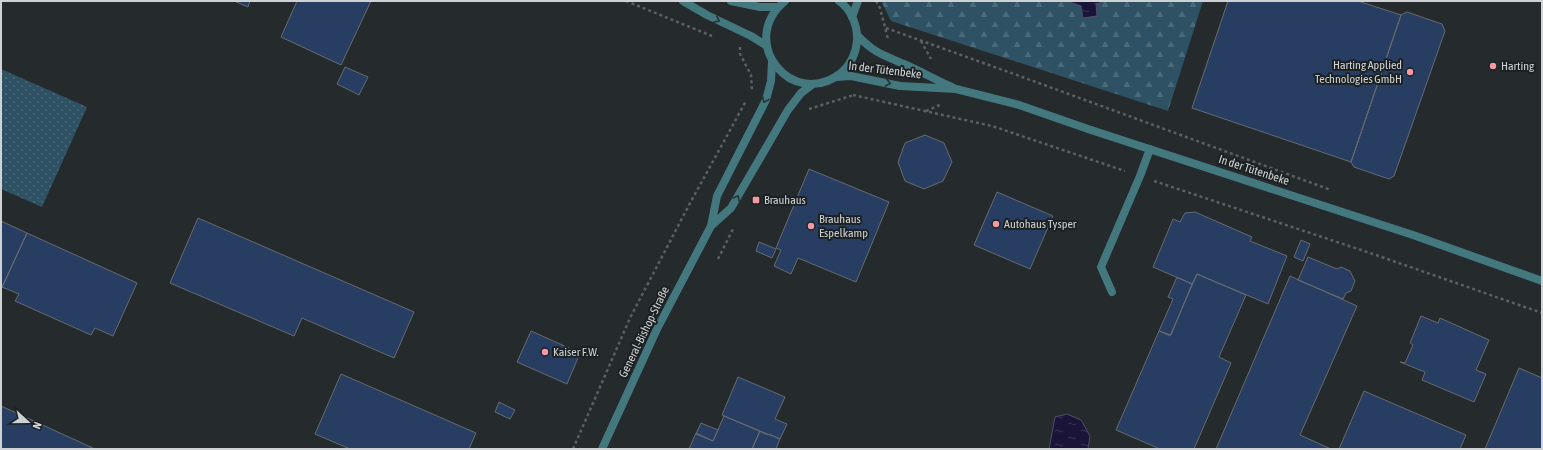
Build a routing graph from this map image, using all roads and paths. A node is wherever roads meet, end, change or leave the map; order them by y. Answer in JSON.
{"nodes":[{"id":1,"x":626,"y":1,"type":"edge"},
{"id":2,"x":683,"y":1,"type":"edge"},
{"id":3,"x":731,"y":1,"type":"edge"},
{"id":4,"x":839,"y":1,"type":"edge"},
{"id":5,"x":858,"y":1,"type":"edge"},
{"id":6,"x":781,"y":4,"type":"edge"},
{"id":7,"x":852,"y":17,"type":"junction"},
{"id":8,"x":886,"y":28,"type":"dead end"},
{"id":9,"x":857,"y":35,"type":"junction"},
{"id":10,"x":718,"y":39,"type":"dead end"},
{"id":11,"x":733,"y":45,"type":"dead end"},
{"id":12,"x":767,"y":46,"type":"junction"},
{"id":13,"x":740,"y":48,"type":"dead end"},
{"id":14,"x":772,"y":62,"type":"junction"},
{"id":15,"x":836,"y":77,"type":"junction"},
{"id":16,"x":812,"y":84,"type":"junction"},
{"id":17,"x":956,"y":90,"type":"junction"},
{"id":18,"x":853,"y":95,"type":"dead end"},
{"id":19,"x":748,"y":99,"type":"dead end"},
{"id":20,"x":1150,"y":149,"type":"junction"},
{"id":21,"x":1140,"y":176,"type":"junction"},
{"id":22,"x":1334,"y":191,"type":"dead end"},
{"id":23,"x":710,"y":226,"type":"junction"},
{"id":24,"x":1542,"y":280,"type":"edge"},
{"id":25,"x":1112,"y":292,"type":"dead end"},
{"id":26,"x":1542,"y":313,"type":"edge"},
{"id":27,"x":573,"y":449,"type":"edge"},
{"id":28,"x":602,"y":449,"type":"edge"}],
"edges":[{"from":1,"to":10,"type":"path"},
{"from":2,"to":12,"type":"street","one_way":true},
{"from":3,"to":6,"type":"street"},
{"from":4,"to":7,"type":"street"},
{"from":5,"to":7,"type":"street"},
{"from":6,"to":12,"type":"street"},
{"from":7,"to":9,"type":"street"},
{"from":8,"to":22,"type":"path"},
{"from":9,"to":15,"type":"street"},
{"from":9,"to":17,"type":"street","name":"In der Tütenbeke"},
{"from":11,"to":13,"type":"path"},
{"from":12,"to":14,"type":"street"},
{"from":14,"to":16,"type":"street"},
{"from":14,"to":23,"type":"street","name":"General-Bishop-Straße","one_way":true},
{"from":15,"to":16,"type":"street"},
{"from":15,"to":17,"type":"street","name":"In der Tütenbeke","one_way":true},
{"from":23,"to":16,"type":"street","name":"General-Bishop-Straße","one_way":true},
{"from":17,"to":20,"type":"street","name":"In der Tütenbeke"},
{"from":18,"to":21,"type":"path"},
{"from":19,"to":27,"type":"path"},
{"from":20,"to":21,"type":"street"},
{"from":20,"to":24,"type":"street","name":"In der Tütenbeke"},
{"from":21,"to":25,"type":"street"},
{"from":21,"to":26,"type":"path"},
{"from":23,"to":28,"type":"street","name":"General-Bishop-Straße"}]}
